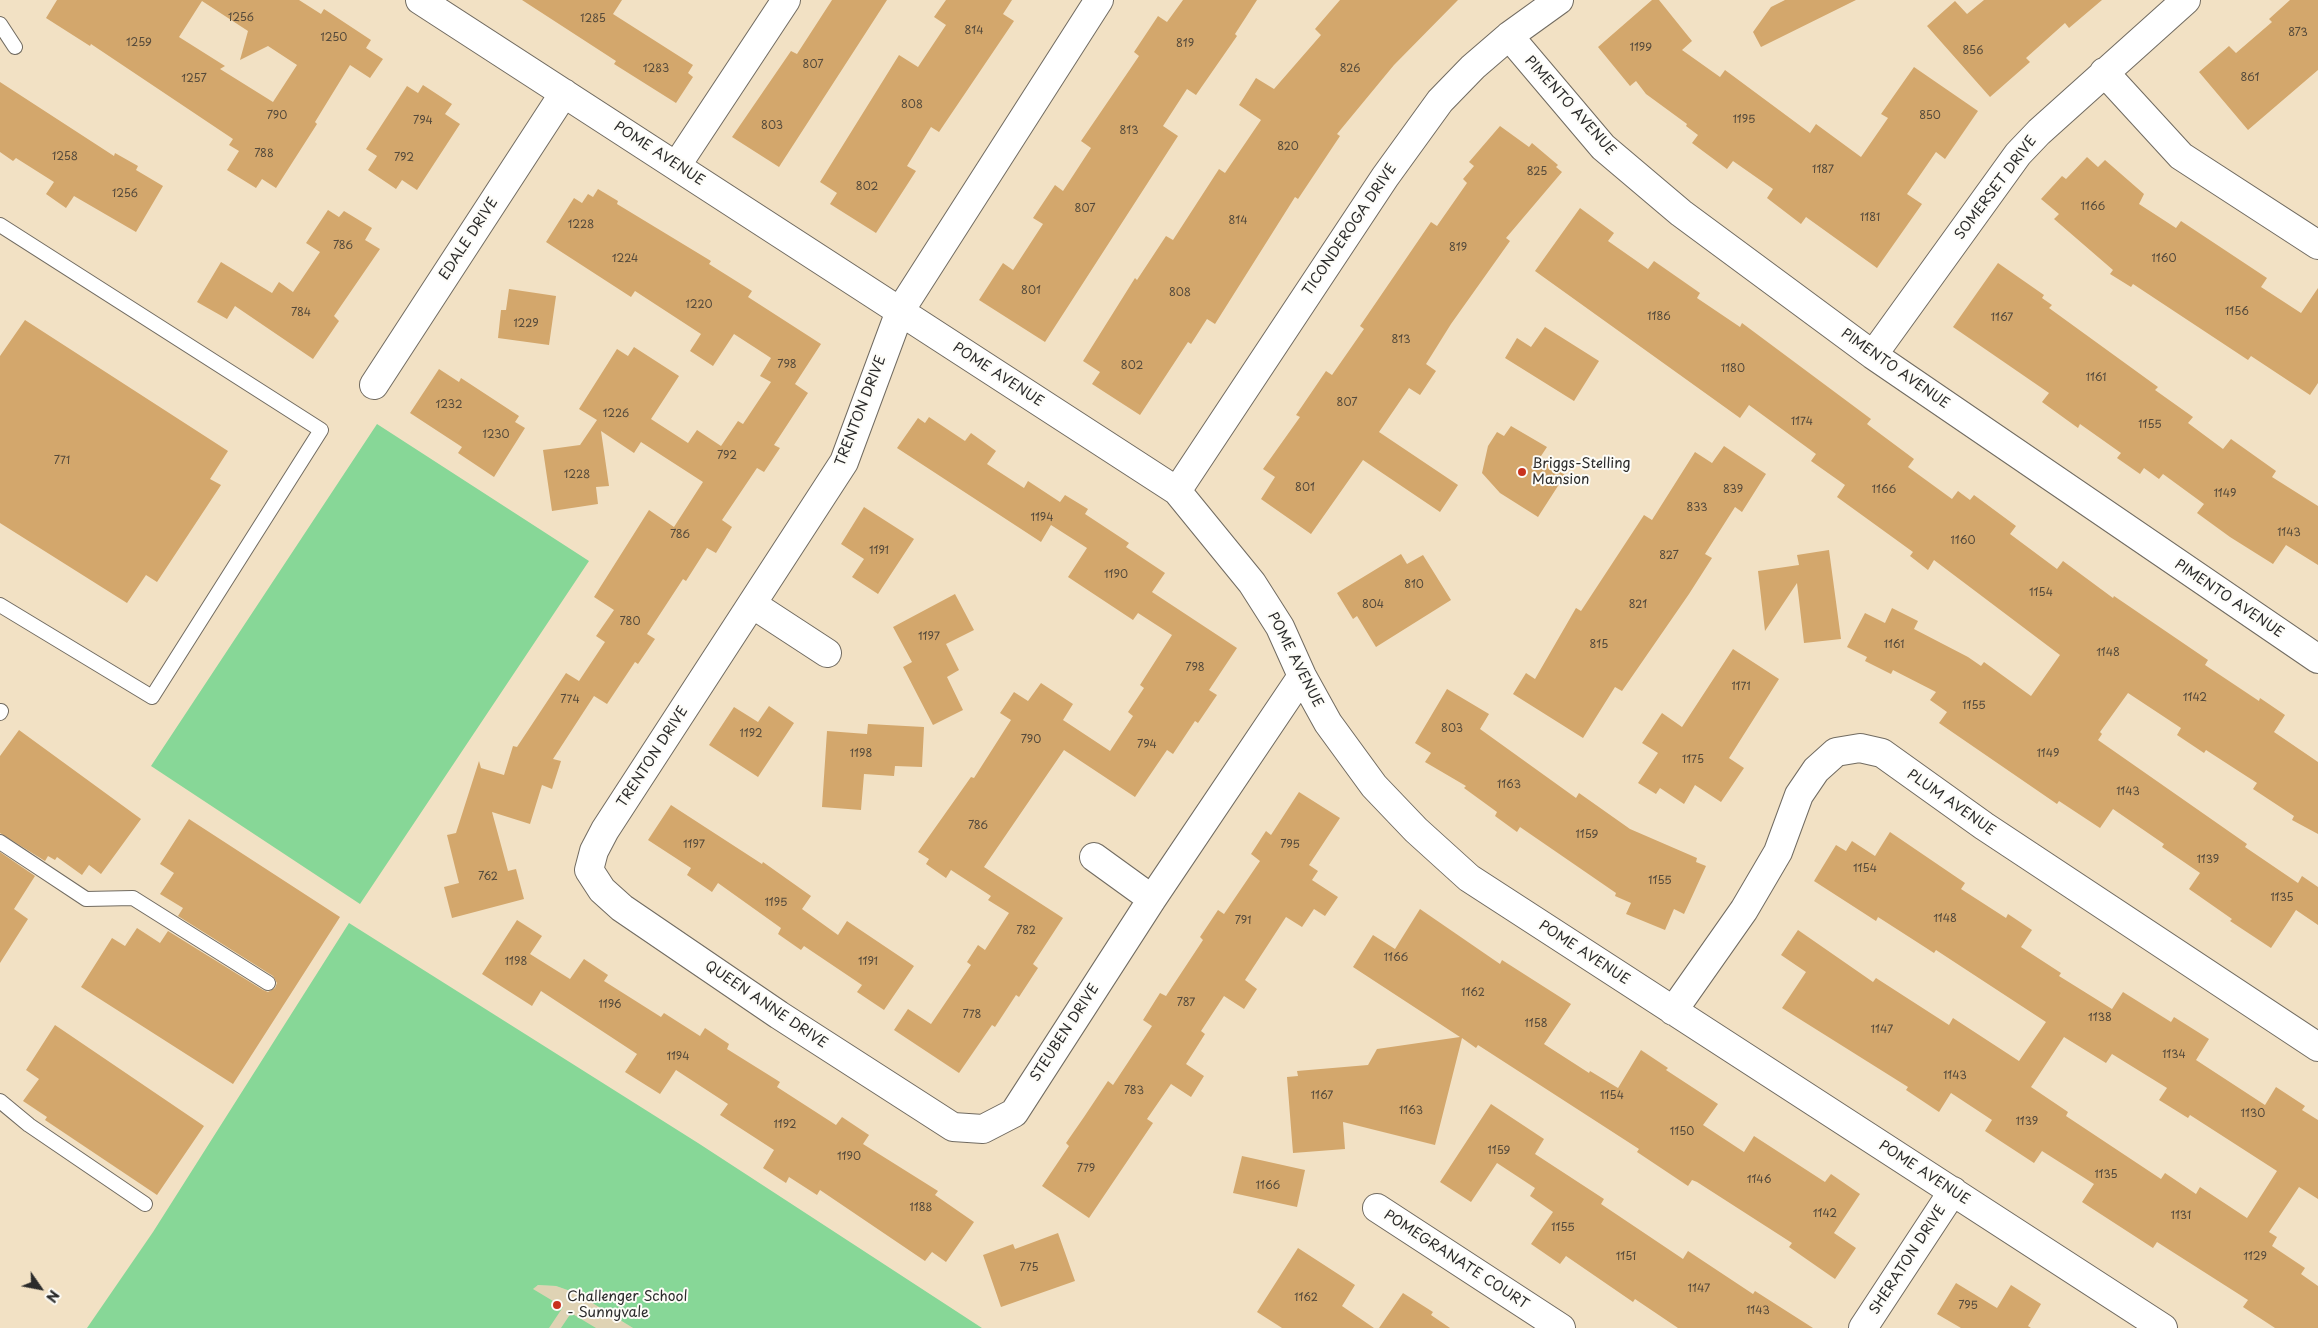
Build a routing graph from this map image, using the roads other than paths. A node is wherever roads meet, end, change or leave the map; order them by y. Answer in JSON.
{"nodes":[{"id":1,"x":420,"y":0,"type":"edge"},
{"id":2,"x":786,"y":0,"type":"edge"},
{"id":3,"x":1099,"y":0,"type":"edge"},
{"id":4,"x":1559,"y":0,"type":"edge"},
{"id":5,"x":2186,"y":0,"type":"edge"},
{"id":6,"x":0,"y":24,"type":"edge"},
{"id":7,"x":1509,"y":36,"type":"junction"},
{"id":8,"x":0,"y":45,"type":"edge"},
{"id":9,"x":2104,"y":72,"type":"junction"},
{"id":10,"x":564,"y":93,"type":"junction"},
{"id":11,"x":677,"y":165,"type":"junction"},
{"id":12,"x":0,"y":225,"type":"edge"},
{"id":13,"x":2318,"y":245,"type":"edge"},
{"id":14,"x":900,"y":311,"type":"junction"},
{"id":15,"x":1873,"y":355,"type":"junction"},
{"id":16,"x":374,"y":385,"type":"dead end"},
{"id":17,"x":1177,"y":491,"type":"junction"},
{"id":18,"x":752,"y":604,"type":"junction"},
{"id":19,"x":0,"y":605,"type":"edge"},
{"id":20,"x":827,"y":653,"type":"dead end"},
{"id":21,"x":2318,"y":660,"type":"edge"},
{"id":22,"x":1302,"y":676,"type":"junction"},
{"id":23,"x":0,"y":842,"type":"edge"},
{"id":24,"x":1094,"y":857,"type":"dead end"},
{"id":25,"x":589,"y":870,"type":"joint"},
{"id":26,"x":1152,"y":899,"type":"junction"},
{"id":27,"x":268,"y":983,"type":"dead end"},
{"id":28,"x":1673,"y":1011,"type":"junction"},
{"id":29,"x":2318,"y":1047,"type":"edge"},
{"id":30,"x":0,"y":1101,"type":"edge"},
{"id":31,"x":953,"y":1127,"type":"joint"},
{"id":32,"x":1953,"y":1191,"type":"junction"},
{"id":33,"x":146,"y":1204,"type":"dead end"},
{"id":34,"x":1377,"y":1208,"type":"dead end"},
{"id":35,"x":1561,"y":1328,"type":"edge"},
{"id":36,"x":1863,"y":1328,"type":"edge"},
{"id":37,"x":2163,"y":1328,"type":"edge"}],
"edges":[{"from":1,"to":10,"type":"street","name":"POME AVENUE"},
{"from":2,"to":11,"type":"street"},
{"from":3,"to":14,"type":"street","name":"TRENTON DRIVE"},
{"from":4,"to":7,"type":"street","name":"TICONDEROGA DRIVE"},
{"from":5,"to":9,"type":"street","name":"SOMERSET DRIVE"},
{"from":6,"to":8,"type":"lane"},
{"from":7,"to":15,"type":"street","name":"PIMENTO AVENUE"},
{"from":7,"to":17,"type":"street","name":"TICONDEROGA DRIVE"},
{"from":9,"to":13,"type":"street"},
{"from":9,"to":15,"type":"street","name":"SOMERSET DRIVE"},
{"from":10,"to":11,"type":"street","name":"POME AVENUE"},
{"from":10,"to":16,"type":"street","name":"EDALE DRIVE"},
{"from":11,"to":14,"type":"street","name":"POME AVENUE"},
{"from":12,"to":19,"type":"lane"},
{"from":14,"to":17,"type":"street","name":"POME AVENUE"},
{"from":14,"to":18,"type":"street","name":"TRENTON DRIVE"},
{"from":15,"to":21,"type":"street","name":"PIMENTO AVENUE"},
{"from":17,"to":22,"type":"street","name":"POME AVENUE"},
{"from":18,"to":20,"type":"street"},
{"from":18,"to":25,"type":"street","name":"TRENTON DRIVE"},
{"from":22,"to":26,"type":"street","name":"STEUBEN DRIVE"},
{"from":22,"to":28,"type":"street","name":"POME AVENUE"},
{"from":23,"to":27,"type":"lane"},
{"from":24,"to":26,"type":"street"},
{"from":25,"to":31,"type":"street","name":"QUEEN ANNE DRIVE"},
{"from":26,"to":31,"type":"street","name":"STEUBEN DRIVE"},
{"from":28,"to":29,"type":"street","name":"PLUM AVENUE"},
{"from":28,"to":32,"type":"street","name":"POME AVENUE"},
{"from":30,"to":33,"type":"lane"},
{"from":32,"to":36,"type":"street","name":"SHERATON DRIVE"},
{"from":32,"to":37,"type":"street","name":"POME AVENUE"},
{"from":34,"to":35,"type":"street","name":"POMEGRANATE COURT"}]}
